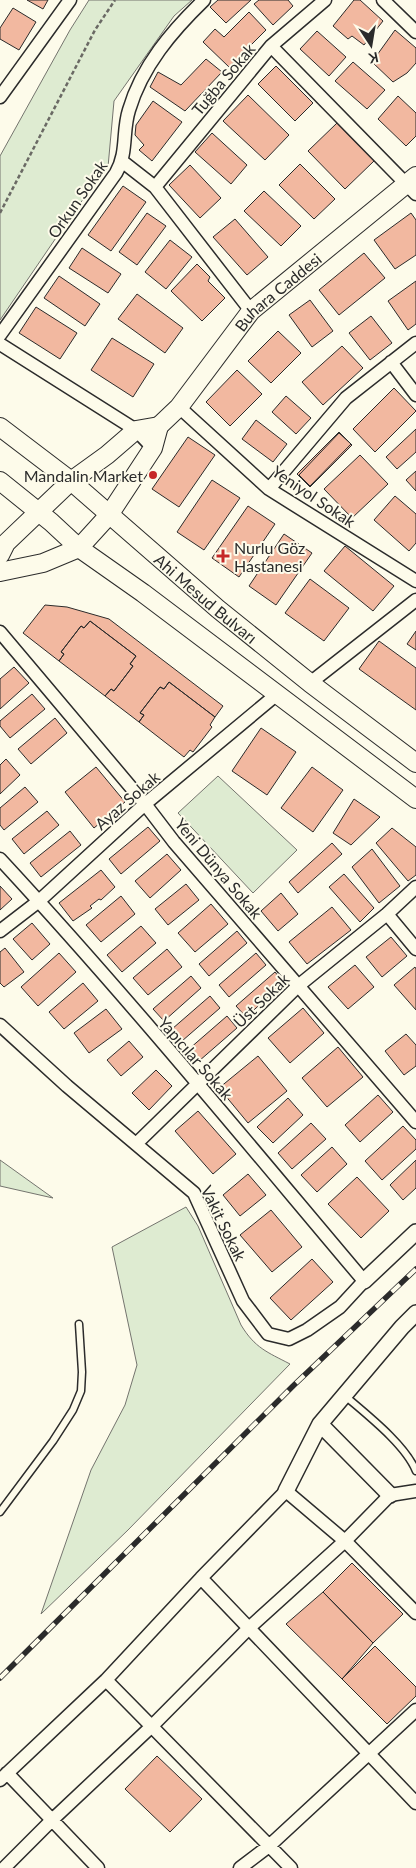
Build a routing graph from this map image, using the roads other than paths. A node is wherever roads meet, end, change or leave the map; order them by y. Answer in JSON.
{"nodes":[{"id":1,"x":70,"y":0,"type":"edge"},
{"id":2,"x":204,"y":0,"type":"edge"},
{"id":3,"x":325,"y":0,"type":"edge"},
{"id":4,"x":383,"y":0,"type":"edge"},
{"id":5,"x":416,"y":32,"type":"edge"},
{"id":6,"x":271,"y":46,"type":"junction"},
{"id":7,"x":0,"y":97,"type":"edge"},
{"id":8,"x":123,"y":162,"type":"junction"},
{"id":9,"x":413,"y":184,"type":"edge"},
{"id":10,"x":155,"y":187,"type":"junction"},
{"id":11,"x":252,"y":311,"type":"junction"},
{"id":12,"x":0,"y":335,"type":"edge"},
{"id":13,"x":416,"y":343,"type":"edge"},
{"id":14,"x":0,"y":344,"type":"edge"},
{"id":15,"x":391,"y":362,"type":"junction"},
{"id":16,"x":416,"y":395,"type":"edge"},
{"id":17,"x":179,"y":407,"type":"junction"},
{"id":18,"x":159,"y":426,"type":"junction"},
{"id":19,"x":0,"y":427,"type":"edge"},
{"id":20,"x":136,"y":430,"type":"junction"},
{"id":21,"x":153,"y":448,"type":"junction"},
{"id":22,"x":71,"y":480,"type":"junction"},
{"id":23,"x":0,"y":481,"type":"edge"},
{"id":24,"x":269,"y":489,"type":"junction"},
{"id":25,"x":38,"y":512,"type":"junction"},
{"id":26,"x":109,"y":515,"type":"junction"},
{"id":27,"x":79,"y":548,"type":"junction"},
{"id":28,"x":0,"y":555,"type":"edge"},
{"id":29,"x":0,"y":572,"type":"edge"},
{"id":30,"x":416,"y":581,"type":"edge"},
{"id":31,"x":416,"y":600,"type":"edge"},
{"id":32,"x":0,"y":632,"type":"edge"},
{"id":33,"x":310,"y":683,"type":"junction"},
{"id":34,"x":276,"y":695,"type":"junction"},
{"id":35,"x":416,"y":763,"type":"edge"},
{"id":36,"x":416,"y":799,"type":"edge"},
{"id":37,"x":145,"y":804,"type":"junction"},
{"id":38,"x":0,"y":859,"type":"edge"},
{"id":39,"x":416,"y":887,"type":"edge"},
{"id":40,"x":39,"y":901,"type":"junction"},
{"id":41,"x":387,"y":914,"type":"junction"},
{"id":42,"x":0,"y":931,"type":"edge"},
{"id":43,"x":416,"y":949,"type":"edge"},
{"id":44,"x":298,"y":986,"type":"junction"},
{"id":45,"x":0,"y":1025,"type":"edge"},
{"id":46,"x":198,"y":1085,"type":"junction"},
{"id":47,"x":416,"y":1122,"type":"edge"},
{"id":48,"x":136,"y":1144,"type":"junction"},
{"id":49,"x":416,"y":1232,"type":"edge"},
{"id":50,"x":364,"y":1282,"type":"junction"},
{"id":51,"x":416,"y":1313,"type":"edge"},
{"id":52,"x":79,"y":1324,"type":"dead end"},
{"id":53,"x":344,"y":1395,"type":"junction"},
{"id":54,"x":320,"y":1424,"type":"junction"},
{"id":55,"x":416,"y":1471,"type":"edge"},
{"id":56,"x":286,"y":1491,"type":"junction"},
{"id":57,"x":416,"y":1491,"type":"edge"},
{"id":58,"x":390,"y":1495,"type":"junction"},
{"id":59,"x":0,"y":1512,"type":"edge"},
{"id":60,"x":345,"y":1541,"type":"junction"},
{"id":61,"x":201,"y":1578,"type":"junction"},
{"id":62,"x":416,"y":1613,"type":"edge"},
{"id":63,"x":249,"y":1628,"type":"junction"},
{"id":64,"x":106,"y":1680,"type":"junction"},
{"id":65,"x":416,"y":1710,"type":"edge"},
{"id":66,"x":152,"y":1726,"type":"junction"},
{"id":67,"x":368,"y":1753,"type":"junction"},
{"id":68,"x":4,"y":1777,"type":"edge"},
{"id":69,"x":416,"y":1803,"type":"edge"},
{"id":70,"x":52,"y":1820,"type":"junction"},
{"id":71,"x":269,"y":1846,"type":"junction"},
{"id":72,"x":4,"y":1868,"type":"edge"},
{"id":73,"x":98,"y":1868,"type":"edge"},
{"id":74,"x":240,"y":1868,"type":"edge"},
{"id":75,"x":291,"y":1868,"type":"edge"}],
"edges":[{"from":1,"to":7,"type":"street"},
{"from":2,"to":8,"type":"street","name":"Orkun Sokak"},
{"from":3,"to":6,"type":"street","name":"Tuğba Sokak"},
{"from":4,"to":5,"type":"street"},
{"from":6,"to":9,"type":"street"},
{"from":6,"to":10,"type":"street","name":"Tuğba Sokak"},
{"from":8,"to":10,"type":"street"},
{"from":8,"to":12,"type":"street","name":"Orkun Sokak"},
{"from":9,"to":11,"type":"main road","name":"Buhara Caddesi"},
{"from":10,"to":11,"type":"street"},
{"from":11,"to":17,"type":"main road","name":"Buhara Caddesi"},
{"from":13,"to":15,"type":"street"},
{"from":14,"to":20,"type":"street"},
{"from":15,"to":16,"type":"street"},
{"from":15,"to":24,"type":"street"},
{"from":17,"to":18,"type":"main road","name":"Buhara Caddesi"},
{"from":17,"to":24,"type":"street","name":"Yeniyol Sokak"},
{"from":18,"to":20,"type":"main road"},
{"from":18,"to":21,"type":"main road"},
{"from":19,"to":22,"type":"main road","name":"Ahi Mesud Bulvarı"},
{"from":20,"to":21,"type":"street"},
{"from":20,"to":22,"type":"main road"},
{"from":21,"to":26,"type":"main road"},
{"from":22,"to":25,"type":"main road"},
{"from":22,"to":26,"type":"main road","name":"Ahi Mesud Bulvarı"},
{"from":23,"to":25,"type":"main road","name":"Ahi Mesud Bulvarı"},
{"from":24,"to":30,"type":"street","name":"Yeniyol Sokak"},
{"from":25,"to":27,"type":"main road","name":"Ahi Mesud Bulvarı"},
{"from":25,"to":28,"type":"main road"},
{"from":26,"to":27,"type":"main road"},
{"from":26,"to":33,"type":"main road","name":"Ahi Mesud Bulvarı"},
{"from":27,"to":29,"type":"main road"},
{"from":27,"to":34,"type":"main road","name":"Ahi Mesud Bulvarı"},
{"from":31,"to":33,"type":"street"},
{"from":32,"to":37,"type":"street","name":"Yeni Dünya Sokak"},
{"from":33,"to":35,"type":"main road","name":"Ahi Mesud Bulvarı"},
{"from":34,"to":36,"type":"main road","name":"Ahi Mesud Bulvarı"},
{"from":34,"to":37,"type":"street","name":"Ayaz Sokak"},
{"from":37,"to":40,"type":"street","name":"Ayaz Sokak"},
{"from":37,"to":44,"type":"street","name":"Yeni Dünya Sokak"},
{"from":38,"to":40,"type":"street","name":"Yapıcılar Sokak"},
{"from":39,"to":41,"type":"street","name":"Üst Sokak"},
{"from":40,"to":42,"type":"street","name":"Ayaz Sokak"},
{"from":40,"to":46,"type":"street","name":"Yapıcılar Sokak"},
{"from":41,"to":43,"type":"street"},
{"from":41,"to":44,"type":"street","name":"Üst Sokak"},
{"from":44,"to":46,"type":"street","name":"Üst Sokak"},
{"from":44,"to":47,"type":"street","name":"Yeni Dünya Sokak"},
{"from":45,"to":48,"type":"street","name":"Vakit Sokak"},
{"from":46,"to":48,"type":"street","name":"Üst Sokak"},
{"from":46,"to":50,"type":"street","name":"Yapıcılar Sokak"},
{"from":48,"to":50,"type":"street","name":"Vakit Sokak"},
{"from":49,"to":50,"type":"street"},
{"from":51,"to":53,"type":"street"},
{"from":52,"to":59,"type":"lane"},
{"from":53,"to":54,"type":"street"},
{"from":53,"to":55,"type":"lane"},
{"from":54,"to":56,"type":"street"},
{"from":54,"to":58,"type":"street"},
{"from":56,"to":60,"type":"street"},
{"from":56,"to":61,"type":"street"},
{"from":57,"to":58,"type":"street"},
{"from":58,"to":60,"type":"street"},
{"from":60,"to":62,"type":"street"},
{"from":60,"to":63,"type":"street"},
{"from":61,"to":63,"type":"street"},
{"from":61,"to":64,"type":"street"},
{"from":63,"to":66,"type":"street"},
{"from":63,"to":67,"type":"street"},
{"from":64,"to":66,"type":"street"},
{"from":64,"to":68,"type":"street"},
{"from":65,"to":67,"type":"street"},
{"from":66,"to":70,"type":"street"},
{"from":66,"to":71,"type":"street"},
{"from":67,"to":69,"type":"street"},
{"from":67,"to":71,"type":"street"},
{"from":68,"to":70,"type":"street"},
{"from":70,"to":72,"type":"street"},
{"from":70,"to":73,"type":"street"},
{"from":71,"to":74,"type":"street"},
{"from":71,"to":75,"type":"street"}]}
